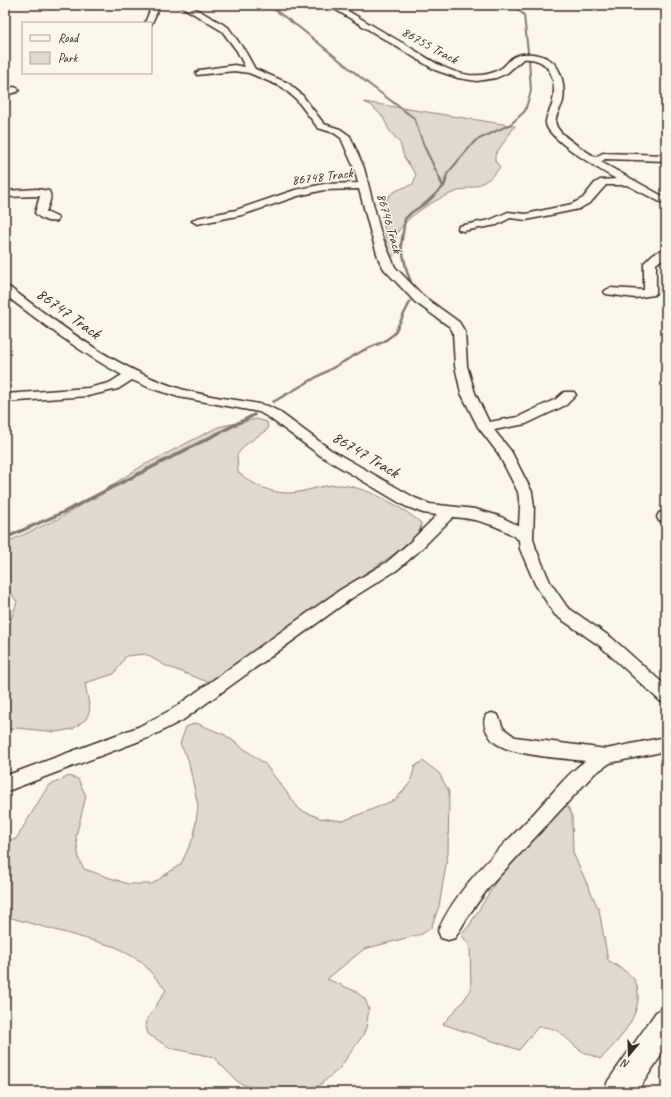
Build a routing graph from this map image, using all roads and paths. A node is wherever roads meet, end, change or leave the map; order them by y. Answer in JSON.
{"nodes":[{"id":1,"x":156,"y":5,"type":"edge"},
{"id":2,"x":183,"y":5,"type":"edge"},
{"id":3,"x":332,"y":5,"type":"edge"},
{"id":4,"x":148,"y":22,"type":"edge"},
{"id":5,"x":251,"y":71,"type":"junction"},
{"id":6,"x":200,"y":73,"type":"dead end"},
{"id":7,"x":666,"y":158,"type":"edge"},
{"id":8,"x":595,"y":162,"type":"junction"},
{"id":9,"x":630,"y":182,"type":"junction"},
{"id":10,"x":364,"y":186,"type":"junction"},
{"id":11,"x":5,"y":194,"type":"edge"},
{"id":12,"x":666,"y":202,"type":"edge"},
{"id":13,"x":53,"y":219,"type":"dead end"},
{"id":14,"x":197,"y":221,"type":"dead end"},
{"id":15,"x":464,"y":228,"type":"dead end"},
{"id":16,"x":666,"y":251,"type":"edge"},
{"id":17,"x":5,"y":289,"type":"edge"},
{"id":18,"x":610,"y":292,"type":"dead end"},
{"id":19,"x":130,"y":375,"type":"junction"},
{"id":20,"x":569,"y":395,"type":"dead end"},
{"id":21,"x":5,"y":398,"type":"edge"},
{"id":22,"x":485,"y":427,"type":"junction"},
{"id":23,"x":449,"y":512,"type":"junction"},
{"id":24,"x":526,"y":538,"type":"junction"},
{"id":25,"x":666,"y":696,"type":"edge"},
{"id":26,"x":492,"y":720,"type":"dead end"},
{"id":27,"x":666,"y":744,"type":"edge"},
{"id":28,"x":606,"y":756,"type":"junction"},
{"id":29,"x":5,"y":784,"type":"edge"},
{"id":30,"x":448,"y":931,"type":"dead end"},
{"id":31,"x":666,"y":1022,"type":"edge"},
{"id":32,"x":619,"y":1092,"type":"edge"}],
"edges":[{"from":1,"to":4,"type":"street"},
{"from":2,"to":5,"type":"street"},
{"from":3,"to":8,"type":"street","name":"86755 Track"},
{"from":5,"to":6,"type":"street","name":"86746 Track"},
{"from":5,"to":10,"type":"street","name":"86746 Track"},
{"from":7,"to":8,"type":"street"},
{"from":8,"to":9,"type":"street","name":"86755 Track"},
{"from":9,"to":12,"type":"street","name":"86755 Track"},
{"from":9,"to":15,"type":"street"},
{"from":10,"to":14,"type":"street","name":"86748 Track"},
{"from":10,"to":22,"type":"street","name":"86746 Track"},
{"from":11,"to":13,"type":"street"},
{"from":16,"to":18,"type":"street"},
{"from":17,"to":19,"type":"street","name":"86747 Track"},
{"from":19,"to":21,"type":"street"},
{"from":19,"to":23,"type":"street","name":"86747 Track"},
{"from":20,"to":22,"type":"street"},
{"from":22,"to":24,"type":"street","name":"86746 Track"},
{"from":23,"to":24,"type":"street","name":"86747 Track"},
{"from":23,"to":29,"type":"street"},
{"from":24,"to":25,"type":"street"},
{"from":26,"to":28,"type":"street"},
{"from":27,"to":28,"type":"street"},
{"from":28,"to":30,"type":"street"},
{"from":31,"to":32,"type":"street"}]}
